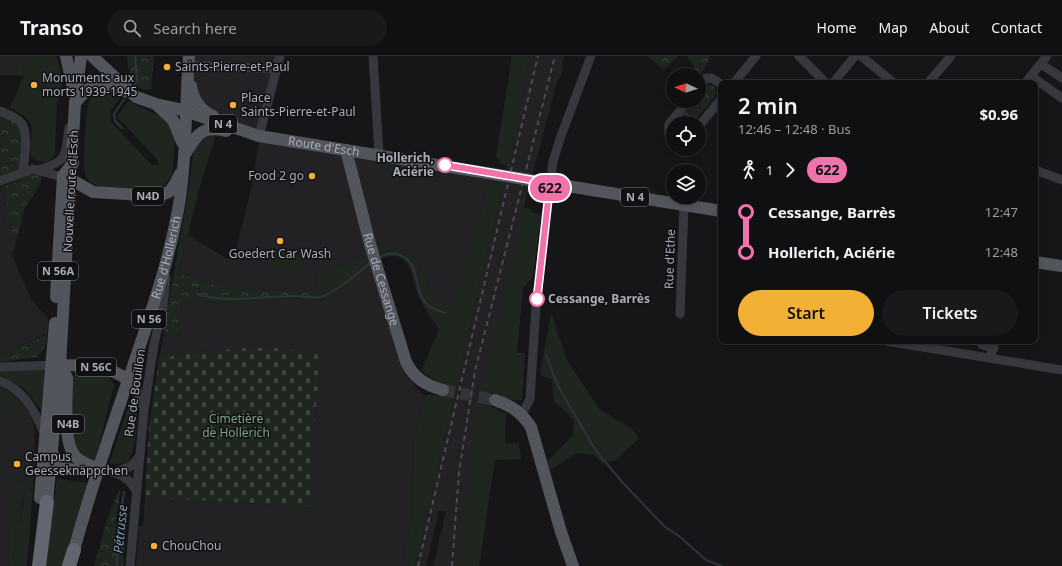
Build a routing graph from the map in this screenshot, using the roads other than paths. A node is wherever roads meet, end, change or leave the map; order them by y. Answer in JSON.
{"nodes":[{"id":1,"x":66,"y":56,"type":"edge"},
{"id":2,"x":81,"y":56,"type":"edge"},
{"id":3,"x":92,"y":56,"type":"edge"},
{"id":4,"x":280,"y":56,"type":"edge"},
{"id":5,"x":373,"y":56,"type":"edge"},
{"id":6,"x":591,"y":56,"type":"edge"},
{"id":7,"x":756,"y":56,"type":"edge"},
{"id":8,"x":799,"y":56,"type":"edge"},
{"id":9,"x":855,"y":56,"type":"edge"},
{"id":10,"x":861,"y":56,"type":"edge"},
{"id":11,"x":951,"y":56,"type":"edge"},
{"id":12,"x":1047,"y":56,"type":"edge"},
{"id":13,"x":188,"y":60,"type":"edge"},
{"id":14,"x":1041,"y":64,"type":"junction"},
{"id":15,"x":277,"y":69,"type":"junction"},
{"id":16,"x":706,"y":78,"type":"edge"},
{"id":17,"x":1062,"y":78,"type":"edge"},
{"id":18,"x":1028,"y":79,"type":"edge"},
{"id":19,"x":736,"y":80,"type":"edge"},
{"id":20,"x":823,"y":80,"type":"edge"},
{"id":21,"x":835,"y":80,"type":"edge"},
{"id":22,"x":890,"y":80,"type":"edge"},
{"id":23,"x":931,"y":80,"type":"edge"},
{"id":24,"x":718,"y":82,"type":"edge"},
{"id":25,"x":1038,"y":85,"type":"edge"},
{"id":26,"x":124,"y":88,"type":"junction"},
{"id":27,"x":1062,"y":98,"type":"edge"},
{"id":28,"x":75,"y":103,"type":"junction"},
{"id":29,"x":718,"y":103,"type":"edge"},
{"id":30,"x":156,"y":104,"type":"junction"},
{"id":31,"x":683,"y":108,"type":"edge"},
{"id":32,"x":0,"y":111,"type":"edge"},
{"id":33,"x":186,"y":112,"type":"junction"},
{"id":34,"x":676,"y":116,"type":"edge"},
{"id":35,"x":706,"y":117,"type":"edge"},
{"id":36,"x":259,"y":136,"type":"junction"},
{"id":37,"x":346,"y":150,"type":"junction"},
{"id":38,"x":379,"y":154,"type":"junction"},
{"id":39,"x":185,"y":155,"type":"junction"},
{"id":40,"x":69,"y":160,"type":"junction"},
{"id":41,"x":41,"y":169,"type":"junction"},
{"id":42,"x":1038,"y":171,"type":"edge"},
{"id":43,"x":23,"y":172,"type":"junction"},
{"id":44,"x":68,"y":178,"type":"junction"},
{"id":45,"x":1062,"y":180,"type":"edge"},
{"id":46,"x":0,"y":181,"type":"edge"},
{"id":47,"x":550,"y":183,"type":"junction"},
{"id":48,"x":86,"y":189,"type":"junction"},
{"id":49,"x":684,"y":205,"type":"junction"},
{"id":50,"x":718,"y":211,"type":"edge"},
{"id":51,"x":168,"y":257,"type":"junction"},
{"id":52,"x":1038,"y":262,"type":"edge"},
{"id":53,"x":1062,"y":266,"type":"edge"},
{"id":54,"x":680,"y":314,"type":"dead end"},
{"id":55,"x":149,"y":318,"type":"junction"},
{"id":56,"x":154,"y":344,"type":"junction"},
{"id":57,"x":904,"y":344,"type":"edge"},
{"id":58,"x":981,"y":344,"type":"edge"},
{"id":59,"x":994,"y":344,"type":"edge"},
{"id":60,"x":990,"y":358,"type":"junction"},
{"id":61,"x":56,"y":365,"type":"junction"},
{"id":62,"x":0,"y":367,"type":"edge"},
{"id":63,"x":1062,"y":370,"type":"edge"},
{"id":64,"x":128,"y":380,"type":"junction"},
{"id":65,"x":0,"y":381,"type":"edge"},
{"id":66,"x":442,"y":390,"type":"tunnel mouth"},
{"id":67,"x":495,"y":400,"type":"tunnel mouth"},
{"id":68,"x":144,"y":410,"type":"junction"},
{"id":69,"x":522,"y":414,"type":"junction"},
{"id":70,"x":44,"y":434,"type":"junction"},
{"id":71,"x":52,"y":452,"type":"junction"},
{"id":72,"x":139,"y":457,"type":"junction"},
{"id":73,"x":98,"y":469,"type":"junction"},
{"id":74,"x":116,"y":472,"type":"junction"},
{"id":75,"x":136,"y":490,"type":"junction"},
{"id":76,"x":43,"y":503,"type":"junction"},
{"id":77,"x":74,"y":550,"type":"joint"},
{"id":78,"x":32,"y":566,"type":"edge"},
{"id":79,"x":40,"y":566,"type":"edge"},
{"id":80,"x":69,"y":566,"type":"edge"},
{"id":81,"x":130,"y":566,"type":"edge"},
{"id":82,"x":573,"y":566,"type":"edge"}],
"edges":[{"from":1,"to":28,"type":"main road"},
{"from":2,"to":28,"type":"main road","name":"Nouvelle route d'Esch","number":"N 56A"},
{"from":3,"to":26,"type":"main road","number":"N 4"},
{"from":4,"to":15,"type":"street"},
{"from":5,"to":38,"type":"street"},
{"from":6,"to":47,"type":"street"},
{"from":7,"to":19,"type":"street"},
{"from":8,"to":20,"type":"street"},
{"from":9,"to":21,"type":"street"},
{"from":10,"to":22,"type":"street"},
{"from":11,"to":23,"type":"street"},
{"from":12,"to":14,"type":"street"},
{"from":13,"to":15,"type":"street"},
{"from":13,"to":33,"type":"main road","number":"N 56"},
{"from":13,"to":36,"type":"main road","name":"Route d'Esch","number":"N 4"},
{"from":14,"to":17,"type":"street"},
{"from":14,"to":18,"type":"street"},
{"from":15,"to":36,"type":"street"},
{"from":16,"to":24,"type":"street"},
{"from":25,"to":27,"type":"street"},
{"from":26,"to":28,"type":"main road","number":"N 4"},
{"from":26,"to":30,"type":"main road","name":"Route d'Esch","number":"N 4"},
{"from":28,"to":40,"type":"main road","name":"Nouvelle route d'Esch","number":"N 56A"},
{"from":28,"to":48,"type":"main road","number":"N 56A"},
{"from":29,"to":35,"type":"street"},
{"from":30,"to":33,"type":"main road","name":"Route d'Esch","number":"N 4"},
{"from":30,"to":39,"type":"main road","number":"N 56"},
{"from":31,"to":34,"type":"street"},
{"from":32,"to":43,"type":"street"},
{"from":33,"to":36,"type":"main road","name":"Route d'Esch","number":"N 4"},
{"from":33,"to":39,"type":"main road","number":"N 56"},
{"from":36,"to":37,"type":"main road","name":"Route d'Esch","number":"N 4"},
{"from":36,"to":39,"type":"main road","number":"N 4"},
{"from":37,"to":38,"type":"main road","name":"Route d'Esch","number":"N 4"},
{"from":37,"to":66,"type":"main road","name":"Rue de Cessange"},
{"from":38,"to":47,"type":"main road","name":"Route d'Esch","number":"N 4"},
{"from":39,"to":48,"type":"main road","number":"N4D"},
{"from":39,"to":51,"type":"main road","name":"Rue d'Hollerich","number":"N 56"},
{"from":40,"to":41,"type":"street"},
{"from":40,"to":44,"type":"main road","name":"Nouvelle route d'Esch","number":"N 56A"},
{"from":41,"to":43,"type":"street"},
{"from":41,"to":44,"type":"street"},
{"from":42,"to":45,"type":"street"},
{"from":43,"to":46,"type":"street"},
{"from":44,"to":48,"type":"main road"},
{"from":44,"to":61,"type":"main road","name":"Nouvelle route d'Esch","number":"N 56A"},
{"from":47,"to":49,"type":"main road","name":"Route d'Esch","number":"N 4"},
{"from":47,"to":69,"type":"street"},
{"from":49,"to":50,"type":"main road","name":"Route d'Esch","number":"N 4"},
{"from":49,"to":54,"type":"street","name":"Rue d'Ethe"},
{"from":51,"to":55,"type":"main road","name":"Rue d'Hollerich","number":"N 56"},
{"from":51,"to":56,"type":"street","name":"Rue de Bouillon"},
{"from":52,"to":53,"type":"main road"},
{"from":55,"to":56,"type":"street","name":"Rue de Bouillon"},
{"from":55,"to":64,"type":"main road","name":"Rue d'Hollerich","number":"N 56"},
{"from":56,"to":68,"type":"street","name":"Rue de Bouillon"},
{"from":57,"to":60,"type":"street"},
{"from":58,"to":59,"type":"street"},
{"from":59,"to":60,"type":"street"},
{"from":60,"to":63,"type":"street"},
{"from":61,"to":62,"type":"street"},
{"from":61,"to":64,"type":"main road","number":"N 56C"},
{"from":61,"to":70,"type":"main road","number":"N 56A"},
{"from":61,"to":71,"type":"main road","name":"Nouvelle route d'Esch","number":"N 56A"},
{"from":61,"to":73,"type":"main road","number":"N4B"},
{"from":64,"to":68,"type":"street"},
{"from":64,"to":73,"type":"main road","number":"N 56"},
{"from":65,"to":70,"type":"street"},
{"from":67,"to":69,"type":"main road"},
{"from":68,"to":72,"type":"street","name":"Rue de Bouillon"},
{"from":69,"to":82,"type":"main road"},
{"from":70,"to":71,"type":"main road"},
{"from":70,"to":76,"type":"main road","number":"N 56A"},
{"from":71,"to":73,"type":"main road"},
{"from":71,"to":76,"type":"main road","name":"Nouvelle route d'Esch","number":"N 56A"},
{"from":72,"to":74,"type":"street"},
{"from":72,"to":75,"type":"street","name":"Rue de Bouillon"},
{"from":73,"to":74,"type":"street"},
{"from":73,"to":77,"type":"main road","number":"N 56"},
{"from":74,"to":75,"type":"street"},
{"from":75,"to":81,"type":"street","name":"Rue de Bouillon"},
{"from":76,"to":78,"type":"highway","number":"N 56A"},
{"from":76,"to":79,"type":"highway","name":"Nouvelle route d'Esch","number":"N 56A"},
{"from":77,"to":80,"type":"highway","number":"N 56"}]}
